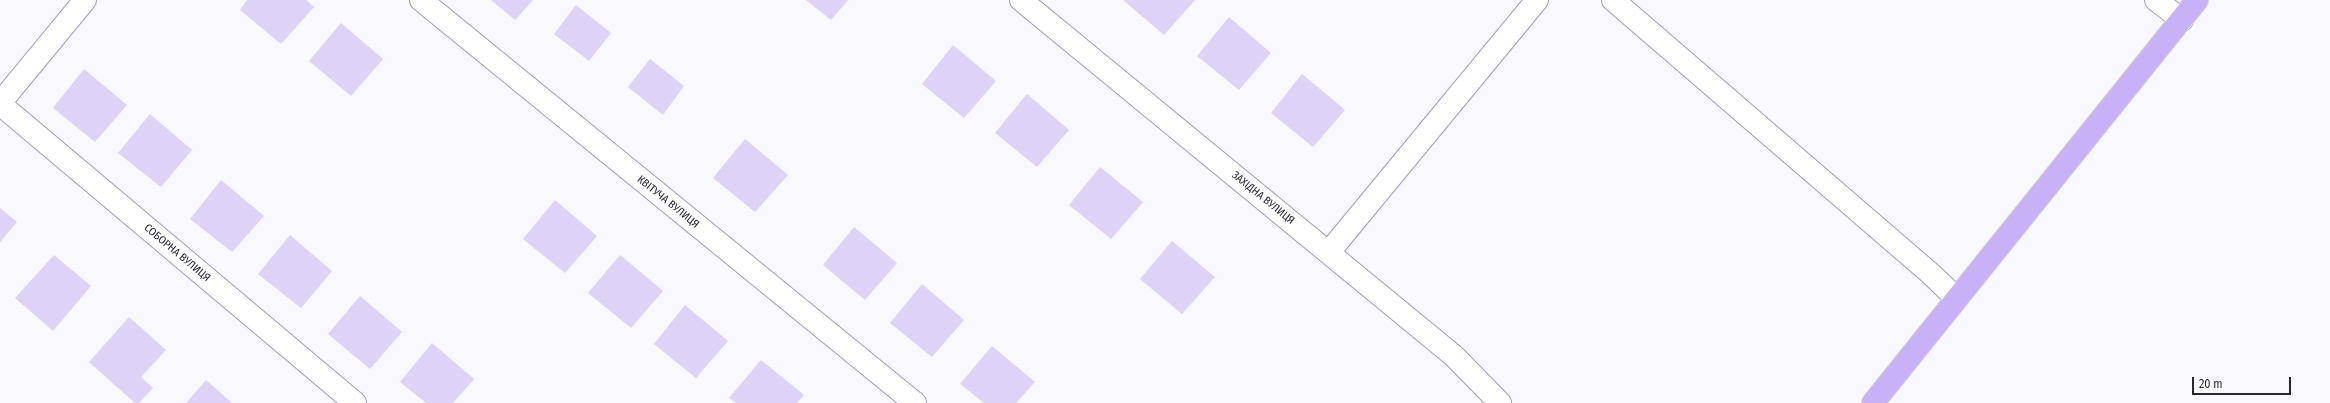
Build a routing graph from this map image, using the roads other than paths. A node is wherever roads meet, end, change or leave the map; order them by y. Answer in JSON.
{"nodes":[{"id":1,"x":85,"y":0,"type":"edge"},
{"id":2,"x":421,"y":0,"type":"edge"},
{"id":3,"x":1021,"y":0,"type":"edge"},
{"id":4,"x":1537,"y":0,"type":"edge"},
{"id":5,"x":1613,"y":0,"type":"edge"},
{"id":6,"x":2156,"y":0,"type":"edge"},
{"id":7,"x":2198,"y":0,"type":"edge"},
{"id":8,"x":2182,"y":20,"type":"junction"},
{"id":9,"x":0,"y":104,"type":"edge"},
{"id":10,"x":1329,"y":252,"type":"junction"},
{"id":11,"x":1956,"y":298,"type":"junction"},
{"id":12,"x":355,"y":403,"type":"edge"},
{"id":13,"x":915,"y":403,"type":"edge"},
{"id":14,"x":1500,"y":403,"type":"edge"},
{"id":15,"x":1873,"y":403,"type":"edge"}],
"edges":[{"from":1,"to":9,"type":"street"},
{"from":2,"to":13,"type":"street","name":"КВІТУЧА ВУЛИЦЯ"},
{"from":3,"to":10,"type":"street","name":"ЗАХІДНА ВУЛИЦЯ"},
{"from":4,"to":10,"type":"street"},
{"from":5,"to":11,"type":"street"},
{"from":6,"to":8,"type":"street"},
{"from":7,"to":8,"type":"main road"},
{"from":8,"to":11,"type":"main road"},
{"from":9,"to":12,"type":"street","name":"СОБОРНА ВУЛИЦЯ"},
{"from":10,"to":14,"type":"street","name":"ЗАХІДНА ВУЛИЦЯ"},
{"from":11,"to":15,"type":"main road"}]}
